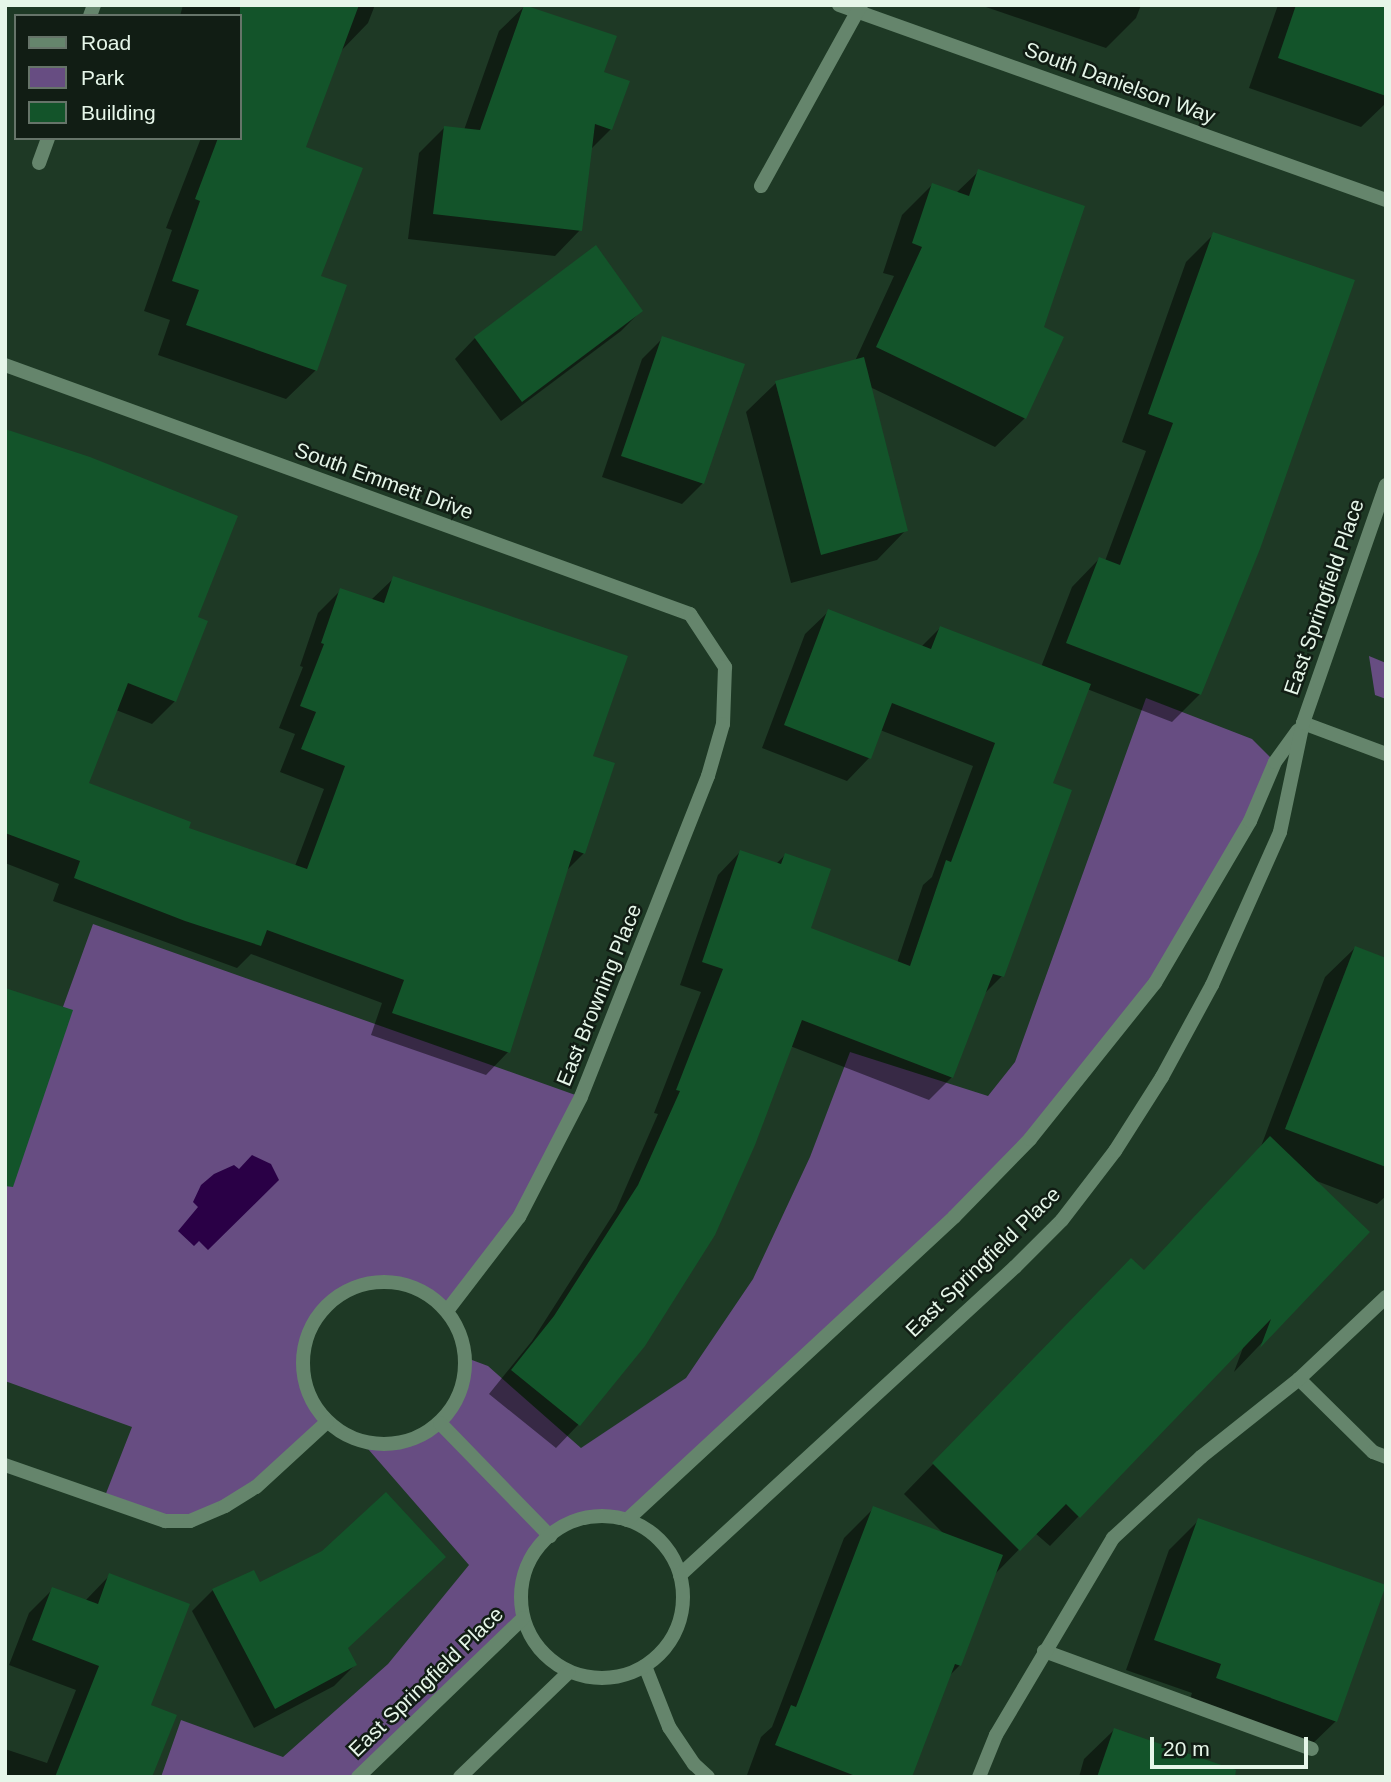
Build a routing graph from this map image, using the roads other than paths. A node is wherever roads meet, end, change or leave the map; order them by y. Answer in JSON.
{"nodes":[{"id":1,"x":839,"y":5,"type":"edge"},
{"id":2,"x":860,"y":9,"type":"edge"},
{"id":3,"x":47,"y":140,"type":"edge"},
{"id":4,"x":39,"y":163,"type":"dead end"},
{"id":5,"x":761,"y":186,"type":"dead end"},
{"id":6,"x":1386,"y":200,"type":"edge"},
{"id":7,"x":5,"y":365,"type":"edge"},
{"id":8,"x":1386,"y":485,"type":"edge"},
{"id":9,"x":725,"y":667,"type":"joint"},
{"id":10,"x":1303,"y":723,"type":"junction"},
{"id":11,"x":1386,"y":754,"type":"edge"},
{"id":12,"x":1386,"y":1297,"type":"edge"},
{"id":13,"x":447,"y":1311,"type":"junction"},
{"id":14,"x":1299,"y":1379,"type":"junction"},
{"id":15,"x":327,"y":1422,"type":"junction"},
{"id":16,"x":440,"y":1423,"type":"junction"},
{"id":17,"x":1386,"y":1457,"type":"edge"},
{"id":18,"x":5,"y":1465,"type":"edge"},
{"id":19,"x":627,"y":1520,"type":"junction"},
{"id":20,"x":550,"y":1536,"type":"junction"},
{"id":21,"x":680,"y":1574,"type":"junction"},
{"id":22,"x":523,"y":1618,"type":"junction"},
{"id":23,"x":1044,"y":1651,"type":"junction"},
{"id":24,"x":645,"y":1666,"type":"junction"},
{"id":25,"x":569,"y":1672,"type":"junction"},
{"id":26,"x":1312,"y":1749,"type":"dead end"},
{"id":27,"x":358,"y":1777,"type":"edge"},
{"id":28,"x":460,"y":1777,"type":"edge"},
{"id":29,"x":708,"y":1777,"type":"edge"},
{"id":30,"x":979,"y":1777,"type":"edge"}],
"edges":[{"from":1,"to":2,"type":"street","name":"South Danielson Way"},
{"from":2,"to":5,"type":"street"},
{"from":2,"to":6,"type":"street","name":"South Danielson Way"},
{"from":3,"to":4,"type":"street"},
{"from":7,"to":9,"type":"street","name":"South Emmett Drive"},
{"from":8,"to":10,"type":"street","name":"East Springfield Place"},
{"from":9,"to":13,"type":"street","name":"East Browning Place"},
{"from":10,"to":11,"type":"street"},
{"from":10,"to":19,"type":"street","name":"East Springfield Place"},
{"from":10,"to":21,"type":"street","name":"East Springfield Place"},
{"from":12,"to":14,"type":"street"},
{"from":13,"to":15,"type":"street"},
{"from":13,"to":16,"type":"street"},
{"from":14,"to":17,"type":"street"},
{"from":14,"to":23,"type":"street"},
{"from":15,"to":16,"type":"street"},
{"from":15,"to":18,"type":"street"},
{"from":16,"to":20,"type":"street"},
{"from":19,"to":20,"type":"street"},
{"from":19,"to":21,"type":"street"},
{"from":20,"to":22,"type":"street"},
{"from":21,"to":24,"type":"street"},
{"from":22,"to":25,"type":"street"},
{"from":22,"to":27,"type":"street","name":"East Springfield Place"},
{"from":23,"to":26,"type":"street"},
{"from":23,"to":30,"type":"street"},
{"from":24,"to":25,"type":"street"},
{"from":24,"to":29,"type":"street"},
{"from":25,"to":28,"type":"street"}]}
